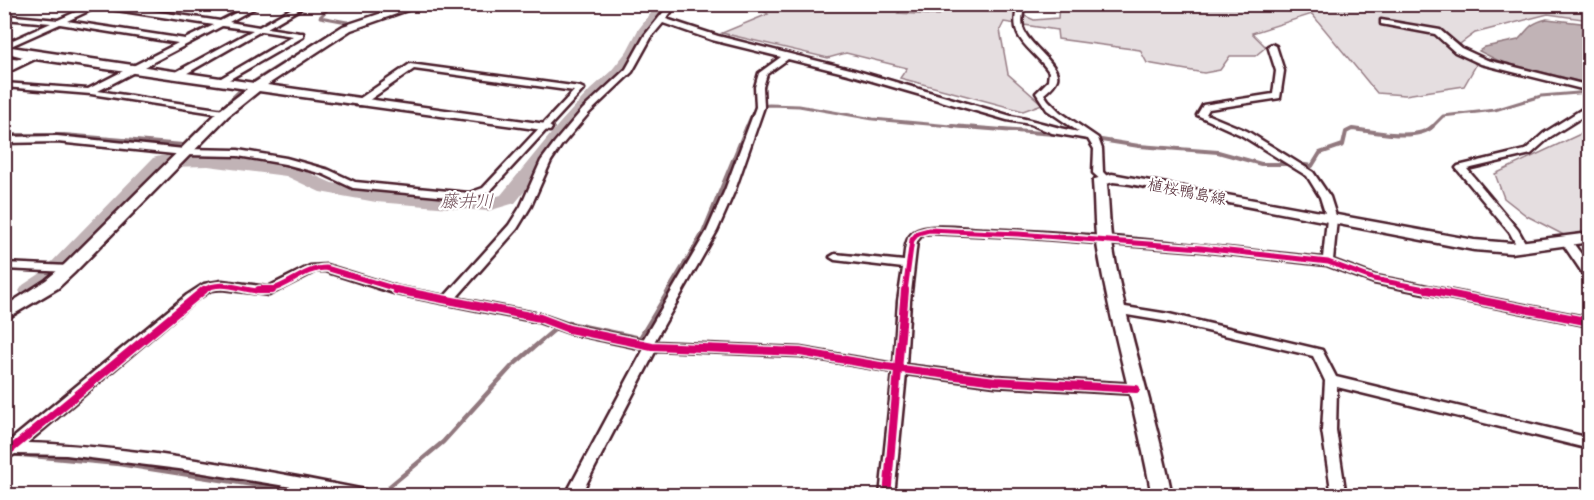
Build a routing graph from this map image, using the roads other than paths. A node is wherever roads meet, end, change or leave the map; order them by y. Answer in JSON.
{"nodes":[{"id":1,"x":305,"y":4,"type":"edge"},
{"id":2,"x":420,"y":4,"type":"edge"},
{"id":3,"x":674,"y":4,"type":"edge"},
{"id":4,"x":1022,"y":4,"type":"edge"},
{"id":5,"x":94,"y":5,"type":"edge"},
{"id":6,"x":255,"y":5,"type":"edge"},
{"id":7,"x":4,"y":17,"type":"edge"},
{"id":8,"x":662,"y":20,"type":"junction"},
{"id":9,"x":59,"y":22,"type":"junction"},
{"id":10,"x":1384,"y":22,"type":"dead end"},
{"id":11,"x":224,"y":23,"type":"junction"},
{"id":12,"x":262,"y":28,"type":"junction"},
{"id":13,"x":188,"y":42,"type":"junction"},
{"id":14,"x":1272,"y":46,"type":"dead end"},
{"id":15,"x":4,"y":48,"type":"edge"},
{"id":16,"x":34,"y":55,"type":"junction"},
{"id":17,"x":788,"y":55,"type":"junction"},
{"id":18,"x":4,"y":60,"type":"edge"},
{"id":19,"x":21,"y":62,"type":"junction"},
{"id":20,"x":137,"y":68,"type":"junction"},
{"id":21,"x":4,"y":71,"type":"edge"},
{"id":22,"x":179,"y":74,"type":"junction"},
{"id":23,"x":220,"y":81,"type":"junction"},
{"id":24,"x":4,"y":85,"type":"edge"},
{"id":25,"x":250,"y":86,"type":"junction"},
{"id":26,"x":1590,"y":89,"type":"edge"},
{"id":27,"x":91,"y":92,"type":"junction"},
{"id":28,"x":359,"y":103,"type":"junction"},
{"id":29,"x":1590,"y":108,"type":"edge"},
{"id":30,"x":224,"y":113,"type":"junction"},
{"id":31,"x":546,"y":128,"type":"junction"},
{"id":32,"x":1093,"y":138,"type":"junction"},
{"id":33,"x":4,"y":140,"type":"edge"},
{"id":34,"x":184,"y":152,"type":"junction"},
{"id":35,"x":1105,"y":179,"type":"junction"},
{"id":36,"x":1332,"y":219,"type":"junction"},
{"id":37,"x":1590,"y":237,"type":"edge"},
{"id":38,"x":1104,"y":241,"type":"junction"},
{"id":39,"x":1566,"y":242,"type":"junction"},
{"id":40,"x":1522,"y":246,"type":"junction"},
{"id":41,"x":835,"y":256,"type":"dead end"},
{"id":42,"x":1328,"y":262,"type":"junction"},
{"id":43,"x":908,"y":265,"type":"junction"},
{"id":44,"x":4,"y":266,"type":"edge"},
{"id":45,"x":63,"y":268,"type":"junction"},
{"id":46,"x":1589,"y":274,"type":"edge"},
{"id":47,"x":448,"y":299,"type":"junction"},
{"id":48,"x":1119,"y":310,"type":"junction"},
{"id":49,"x":4,"y":315,"type":"edge"},
{"id":50,"x":1590,"y":322,"type":"edge"},
{"id":51,"x":649,"y":345,"type":"junction"},
{"id":52,"x":900,"y":369,"type":"junction"},
{"id":53,"x":1331,"y":381,"type":"junction"},
{"id":54,"x":1136,"y":390,"type":"junction"},
{"id":55,"x":1590,"y":444,"type":"edge"},
{"id":56,"x":8,"y":450,"type":"edge"},
{"id":57,"x":305,"y":489,"type":"edge"},
{"id":58,"x":365,"y":495,"type":"edge"},
{"id":59,"x":572,"y":495,"type":"edge"},
{"id":60,"x":888,"y":495,"type":"edge"},
{"id":61,"x":1162,"y":495,"type":"edge"},
{"id":62,"x":1339,"y":495,"type":"edge"}],
"edges":[{"from":1,"to":12,"type":"street"},
{"from":2,"to":25,"type":"street"},
{"from":3,"to":8,"type":"street"},
{"from":4,"to":32,"type":"street"},
{"from":5,"to":9,"type":"street"},
{"from":5,"to":11,"type":"street"},
{"from":6,"to":11,"type":"street"},
{"from":7,"to":9,"type":"street"},
{"from":8,"to":17,"type":"street"},
{"from":8,"to":47,"type":"street"},
{"from":9,"to":13,"type":"street"},
{"from":9,"to":15,"type":"street"},
{"from":10,"to":26,"type":"street"},
{"from":11,"to":12,"type":"street"},
{"from":11,"to":13,"type":"street"},
{"from":12,"to":22,"type":"street"},
{"from":12,"to":23,"type":"street"},
{"from":13,"to":20,"type":"street"},
{"from":14,"to":36,"type":"street"},
{"from":15,"to":16,"type":"street"},
{"from":16,"to":19,"type":"street"},
{"from":16,"to":20,"type":"street"},
{"from":17,"to":32,"type":"street"},
{"from":17,"to":51,"type":"street"},
{"from":18,"to":19,"type":"street"},
{"from":19,"to":21,"type":"street"},
{"from":20,"to":22,"type":"street"},
{"from":20,"to":27,"type":"street"},
{"from":22,"to":23,"type":"street"},
{"from":23,"to":25,"type":"street"},
{"from":24,"to":27,"type":"street"},
{"from":25,"to":28,"type":"street"},
{"from":25,"to":30,"type":"street"},
{"from":27,"to":30,"type":"street"},
{"from":28,"to":31,"type":"street"},
{"from":28,"to":31,"type":"street"},
{"from":29,"to":40,"type":"street"},
{"from":30,"to":34,"type":"street"},
{"from":31,"to":34,"type":"street"},
{"from":32,"to":35,"type":"street"},
{"from":33,"to":34,"type":"street"},
{"from":34,"to":45,"type":"street"},
{"from":35,"to":36,"type":"street","name":"植桜鴨島線"},
{"from":35,"to":38,"type":"street"},
{"from":36,"to":40,"type":"street","name":"植桜鴨島線"},
{"from":36,"to":42,"type":"street"},
{"from":37,"to":39,"type":"street","name":"植桜鴨島線"},
{"from":38,"to":42,"type":"street"},
{"from":38,"to":43,"type":"street"},
{"from":38,"to":48,"type":"street"},
{"from":39,"to":40,"type":"street","name":"植桜鴨島線"},
{"from":39,"to":46,"type":"street"},
{"from":41,"to":43,"type":"street"},
{"from":42,"to":50,"type":"street"},
{"from":43,"to":52,"type":"street"},
{"from":44,"to":45,"type":"street"},
{"from":45,"to":49,"type":"street"},
{"from":47,"to":51,"type":"street"},
{"from":47,"to":56,"type":"street"},
{"from":48,"to":53,"type":"street"},
{"from":48,"to":54,"type":"street"},
{"from":51,"to":52,"type":"street"},
{"from":51,"to":59,"type":"street"},
{"from":52,"to":54,"type":"street"},
{"from":52,"to":60,"type":"street"},
{"from":53,"to":55,"type":"street"},
{"from":53,"to":62,"type":"street"},
{"from":54,"to":61,"type":"street"},
{"from":56,"to":57,"type":"street"},
{"from":57,"to":58,"type":"street"}]}
